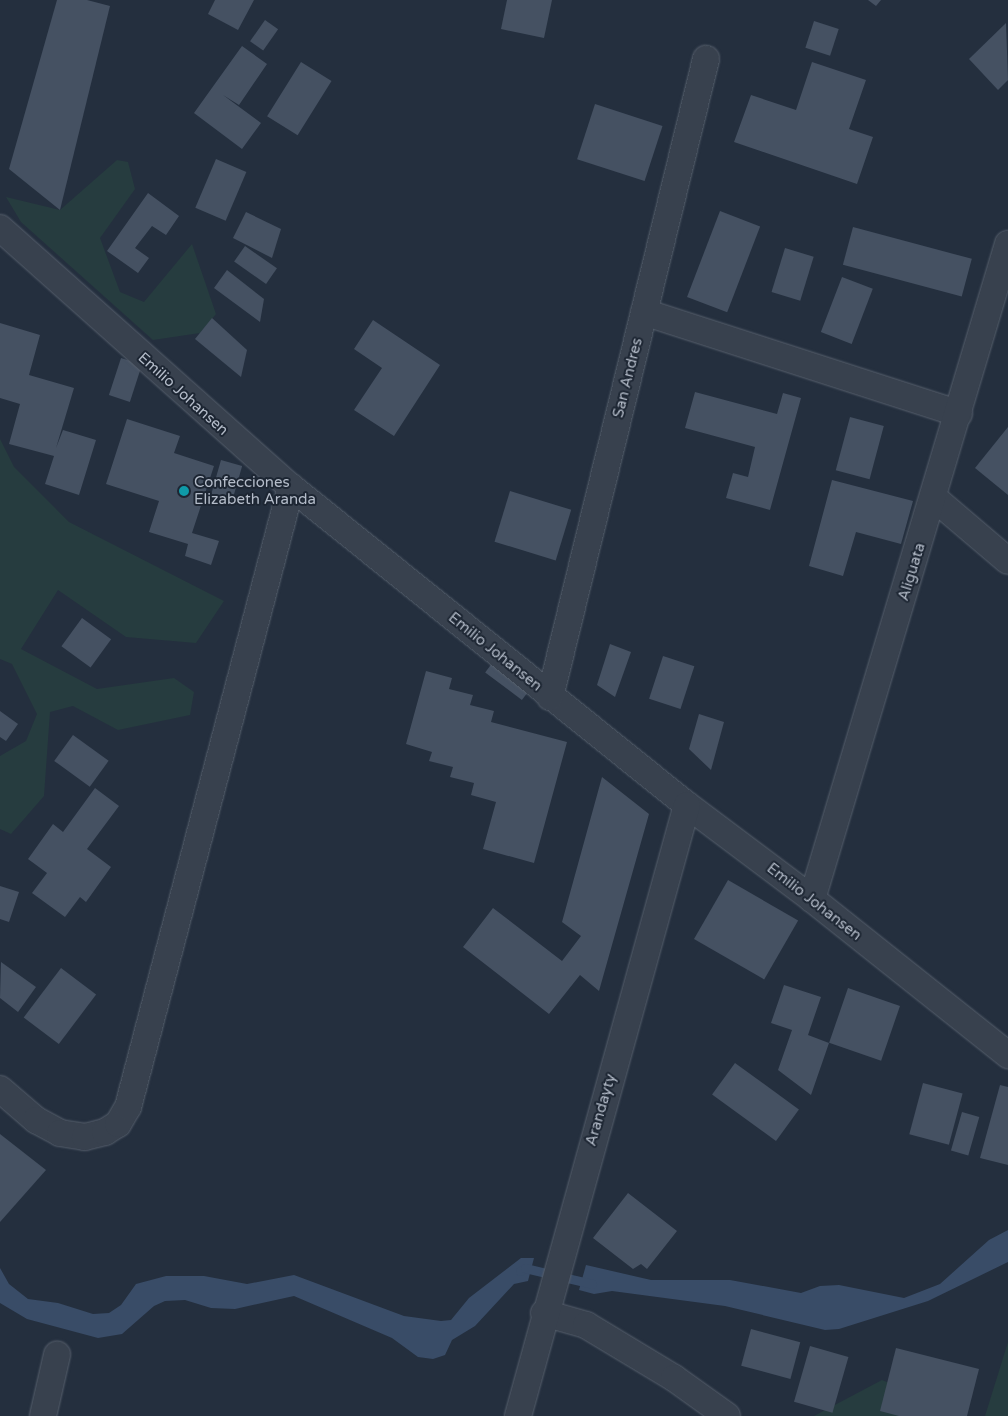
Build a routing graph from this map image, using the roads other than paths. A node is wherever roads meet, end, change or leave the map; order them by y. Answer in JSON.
{"nodes":[{"id":1,"x":706,"y":59,"type":"dead end"},
{"id":2,"x":0,"y":228,"type":"edge"},
{"id":3,"x":1008,"y":244,"type":"edge"},
{"id":4,"x":644,"y":312,"type":"junction"},
{"id":5,"x":959,"y":414,"type":"junction"},
{"id":6,"x":291,"y":487,"type":"junction"},
{"id":7,"x":934,"y":498,"type":"junction"},
{"id":8,"x":1008,"y":561,"type":"edge"},
{"id":9,"x":550,"y":697,"type":"junction"},
{"id":10,"x":687,"y":806,"type":"junction"},
{"id":11,"x":812,"y":899,"type":"junction"},
{"id":12,"x":1008,"y":1055,"type":"edge"},
{"id":13,"x":0,"y":1089,"type":"edge"},
{"id":14,"x":546,"y":1307,"type":"junction"},
{"id":15,"x":57,"y":1355,"type":"dead end"},
{"id":16,"x":42,"y":1416,"type":"edge"},
{"id":17,"x":518,"y":1416,"type":"edge"},
{"id":18,"x":727,"y":1416,"type":"edge"}],
"edges":[{"from":1,"to":4,"type":"street","name":"San Andres"},
{"from":2,"to":6,"type":"street","name":"Emilio Johansen"},
{"from":3,"to":5,"type":"street","name":"Aliguata"},
{"from":4,"to":5,"type":"street"},
{"from":4,"to":9,"type":"street","name":"San Andres"},
{"from":5,"to":7,"type":"street","name":"Aliguata"},
{"from":6,"to":9,"type":"street","name":"Emilio Johansen"},
{"from":6,"to":13,"type":"street"},
{"from":7,"to":8,"type":"street"},
{"from":7,"to":11,"type":"street","name":"Aliguata"},
{"from":9,"to":10,"type":"street","name":"Emilio Johansen"},
{"from":10,"to":11,"type":"street","name":"Emilio Johansen"},
{"from":10,"to":14,"type":"street","name":"Arandayty"},
{"from":11,"to":12,"type":"street","name":"Emilio Johansen"},
{"from":14,"to":17,"type":"street","name":"Arandayty"},
{"from":14,"to":18,"type":"street"},
{"from":15,"to":16,"type":"street"}]}
